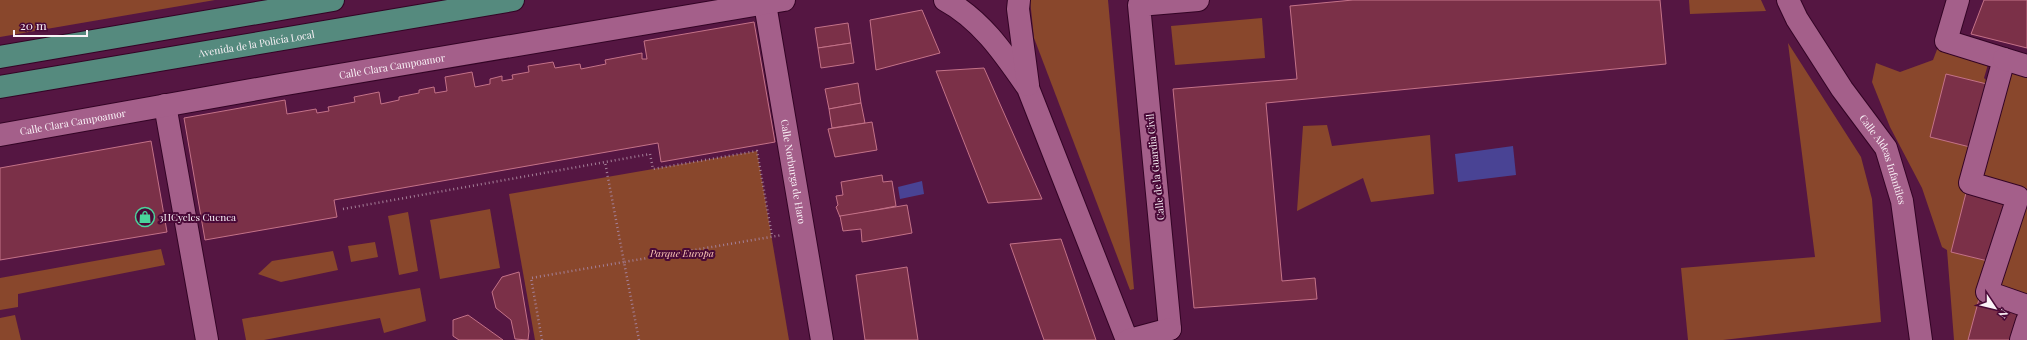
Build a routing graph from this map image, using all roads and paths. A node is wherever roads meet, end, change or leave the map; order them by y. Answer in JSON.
{"nodes":[{"id":1,"x":333,"y":0,"type":"edge"},
{"id":2,"x":513,"y":0,"type":"edge"},
{"id":3,"x":945,"y":0,"type":"edge"},
{"id":4,"x":1019,"y":0,"type":"edge"},
{"id":5,"x":1198,"y":0,"type":"edge"},
{"id":6,"x":1788,"y":0,"type":"edge"},
{"id":7,"x":1958,"y":0,"type":"edge"},
{"id":8,"x":775,"y":2,"type":"edge"},
{"id":9,"x":0,"y":58,"type":"edge"},
{"id":10,"x":2004,"y":59,"type":"junction"},
{"id":11,"x":2027,"y":66,"type":"edge"},
{"id":12,"x":0,"y":87,"type":"edge"},
{"id":13,"x":1028,"y":88,"type":"junction"},
{"id":14,"x":165,"y":105,"type":"junction"},
{"id":15,"x":0,"y":135,"type":"edge"},
{"id":16,"x":605,"y":162,"type":"junction"},
{"id":17,"x":343,"y":209,"type":"dead end"},
{"id":18,"x":804,"y":232,"type":"junction"},
{"id":19,"x":772,"y":236,"type":"junction"},
{"id":20,"x":624,"y":262,"type":"junction"},
{"id":21,"x":2027,"y":306,"type":"edge"},
{"id":22,"x":2027,"y":321,"type":"edge"},
{"id":23,"x":1176,"y":334,"type":"edge"},
{"id":24,"x":207,"y":340,"type":"edge"},
{"id":25,"x":542,"y":340,"type":"edge"},
{"id":26,"x":639,"y":340,"type":"edge"},
{"id":27,"x":822,"y":340,"type":"edge"},
{"id":28,"x":1128,"y":340,"type":"edge"},
{"id":29,"x":1922,"y":340,"type":"edge"},
{"id":30,"x":2021,"y":340,"type":"edge"}],
"edges":[{"from":1,"to":9,"type":"main road"},
{"from":2,"to":12,"type":"main road","name":"Avenida de la Policía Local"},
{"from":3,"to":13,"type":"street"},
{"from":4,"to":13,"type":"street"},
{"from":5,"to":23,"type":"street","name":"Calle de la Guardia Civil"},
{"from":6,"to":29,"type":"street","name":"Calle Aldeas Infantiles"},
{"from":7,"to":10,"type":"street"},
{"from":8,"to":14,"type":"street","name":"Calle Clara Campoamor"},
{"from":8,"to":18,"type":"street","name":"Calle Norburga de Haro"},
{"from":10,"to":11,"type":"street"},
{"from":10,"to":21,"type":"street"},
{"from":13,"to":28,"type":"street"},
{"from":14,"to":15,"type":"street","name":"Calle Clara Campoamor"},
{"from":14,"to":24,"type":"street"},
{"from":16,"to":17,"type":"path"},
{"from":16,"to":19,"type":"path"},
{"from":16,"to":20,"type":"path"},
{"from":18,"to":19,"type":"path"},
{"from":18,"to":27,"type":"street","name":"Calle Norburga de Haro"},
{"from":19,"to":20,"type":"path"},
{"from":20,"to":25,"type":"path"},
{"from":20,"to":26,"type":"path"},
{"from":22,"to":30,"type":"street"},
{"from":23,"to":28,"type":"street"}]}
